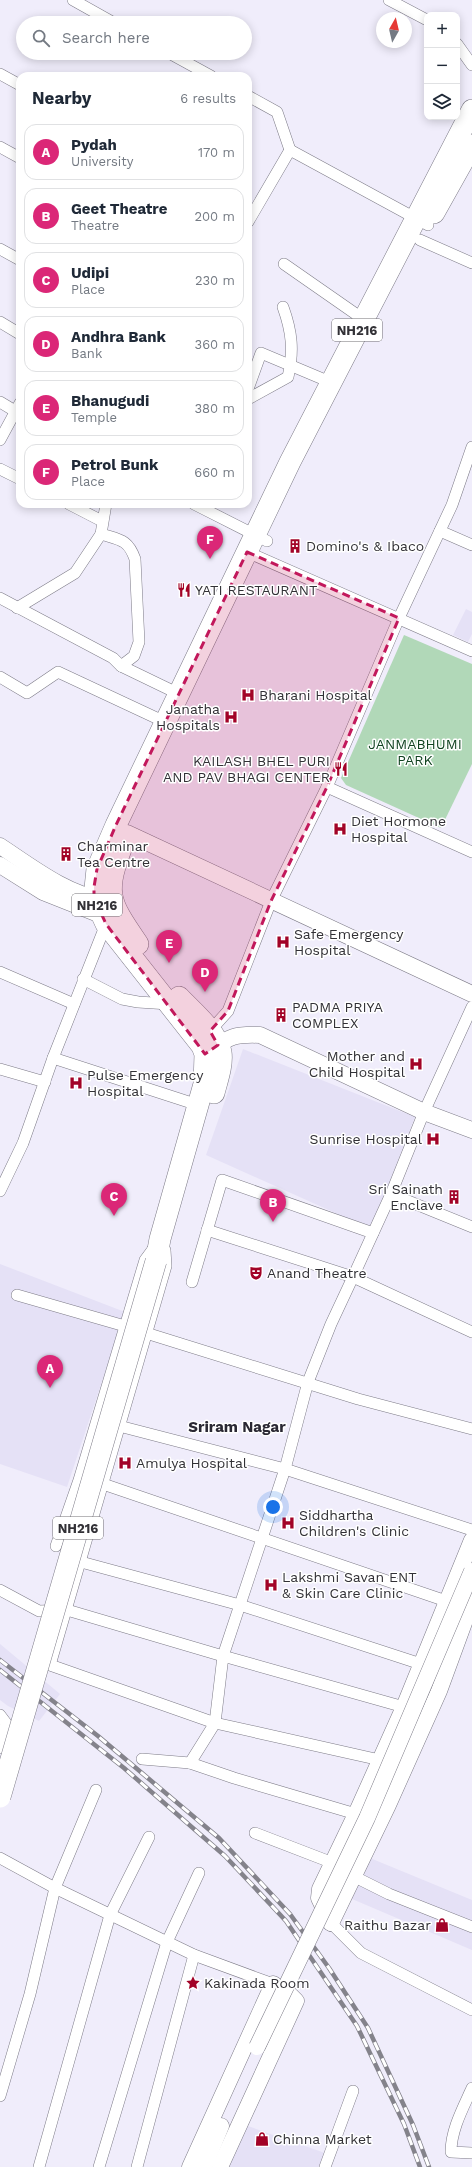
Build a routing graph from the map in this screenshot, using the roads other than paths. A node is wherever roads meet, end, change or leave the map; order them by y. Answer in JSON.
{"nodes":[{"id":1,"x":73,"y":0,"type":"edge"},
{"id":2,"x":389,"y":0,"type":"edge"},
{"id":3,"x":102,"y":16,"type":"edge"},
{"id":4,"x":424,"y":18,"type":"edge"},
{"id":5,"x":460,"y":48,"type":"edge"},
{"id":6,"x":182,"y":60,"type":"edge"},
{"id":7,"x":472,"y":65,"type":"edge"},
{"id":8,"x":204,"y":72,"type":"edge"},
{"id":9,"x":0,"y":74,"type":"edge"},
{"id":10,"x":16,"y":83,"type":"edge"},
{"id":11,"x":252,"y":98,"type":"edge"},
{"id":12,"x":472,"y":110,"type":"edge"},
{"id":13,"x":472,"y":145,"type":"edge"},
{"id":14,"x":0,"y":147,"type":"edge"},
{"id":15,"x":290,"y":150,"type":"junction"},
{"id":16,"x":16,"y":156,"type":"edge"},
{"id":17,"x":252,"y":213,"type":"edge"},
{"id":18,"x":421,"y":228,"type":"junction"},
{"id":19,"x":0,"y":249,"type":"edge"},
{"id":20,"x":16,"y":258,"type":"edge"},
{"id":21,"x":472,"y":263,"type":"edge"},
{"id":22,"x":284,"y":264,"type":"dead end"},
{"id":23,"x":283,"y":307,"type":"dead end"},
{"id":24,"x":363,"y":319,"type":"junction"},
{"id":25,"x":0,"y":322,"type":"edge"},
{"id":26,"x":16,"y":332,"type":"edge"},
{"id":27,"x":291,"y":366,"type":"junction"},
{"id":28,"x":252,"y":378,"type":"edge"},
{"id":29,"x":330,"y":382,"type":"junction"},
{"id":30,"x":252,"y":397,"type":"edge"},
{"id":31,"x":0,"y":402,"type":"edge"},
{"id":32,"x":16,"y":408,"type":"edge"},
{"id":33,"x":16,"y":412,"type":"edge"},
{"id":34,"x":0,"y":440,"type":"edge"},
{"id":35,"x":472,"y":446,"type":"edge"},
{"id":36,"x":0,"y":469,"type":"edge"},
{"id":37,"x":16,"y":477,"type":"edge"},
{"id":38,"x":76,"y":508,"type":"edge"},
{"id":39,"x":105,"y":508,"type":"edge"},
{"id":40,"x":200,"y":508,"type":"edge"},
{"id":41,"x":102,"y":522,"type":"junction"},
{"id":42,"x":440,"y":531,"type":"junction"},
{"id":43,"x":101,"y":534,"type":"junction"},
{"id":44,"x":472,"y":545,"type":"edge"},
{"id":45,"x":257,"y":546,"type":"junction"},
{"id":46,"x":0,"y":598,"type":"edge"},
{"id":47,"x":17,"y":608,"type":"junction"},
{"id":48,"x":399,"y":618,"type":"junction"},
{"id":49,"x":472,"y":651,"type":"edge"},
{"id":50,"x":121,"y":666,"type":"junction"},
{"id":51,"x":0,"y":677,"type":"edge"},
{"id":52,"x":179,"y":694,"type":"junction"},
{"id":53,"x":165,"y":722,"type":"junction"},
{"id":54,"x":327,"y":787,"type":"junction"},
{"id":55,"x":127,"y":833,"type":"junction"},
{"id":56,"x":0,"y":846,"type":"edge"},
{"id":57,"x":472,"y":852,"type":"edge"},
{"id":58,"x":0,"y":865,"type":"edge"},
{"id":59,"x":271,"y":901,"type":"junction"},
{"id":60,"x":103,"y":910,"type":"junction"},
{"id":61,"x":0,"y":972,"type":"edge"},
{"id":62,"x":83,"y":979,"type":"junction"},
{"id":63,"x":472,"y":994,"type":"edge"},
{"id":64,"x":74,"y":1004,"type":"junction"},
{"id":65,"x":169,"y":1004,"type":"junction"},
{"id":66,"x":472,"y":1007,"type":"edge"},
{"id":67,"x":211,"y":1043,"type":"junction"},
{"id":68,"x":53,"y":1058,"type":"junction"},
{"id":69,"x":0,"y":1069,"type":"edge"},
{"id":70,"x":45,"y":1082,"type":"junction"},
{"id":71,"x":198,"y":1105,"type":"junction"},
{"id":72,"x":424,"y":1112,"type":"junction"},
{"id":73,"x":472,"y":1130,"type":"edge"},
{"id":74,"x":0,"y":1191,"type":"edge"},
{"id":75,"x":391,"y":1194,"type":"junction"},
{"id":76,"x":472,"y":1227,"type":"edge"},
{"id":77,"x":207,"y":1230,"type":"junction"},
{"id":78,"x":373,"y":1233,"type":"junction"},
{"id":79,"x":160,"y":1249,"type":"junction"},
{"id":80,"x":353,"y":1277,"type":"junction"},
{"id":81,"x":192,"y":1282,"type":"dead end"},
{"id":82,"x":17,"y":1294,"type":"dead end"},
{"id":83,"x":125,"y":1326,"type":"junction"},
{"id":84,"x":472,"y":1332,"type":"edge"},
{"id":85,"x":146,"y":1333,"type":"junction"},
{"id":86,"x":308,"y":1382,"type":"junction"},
{"id":87,"x":119,"y":1426,"type":"junction"},
{"id":88,"x":472,"y":1429,"type":"edge"},
{"id":89,"x":285,"y":1469,"type":"junction"},
{"id":90,"x":103,"y":1484,"type":"junction"},
{"id":91,"x":472,"y":1530,"type":"edge"},
{"id":92,"x":262,"y":1538,"type":"junction"},
{"id":93,"x":472,"y":1540,"type":"edge"},
{"id":94,"x":56,"y":1546,"type":"dead end"},
{"id":95,"x":81,"y":1562,"type":"junction"},
{"id":96,"x":472,"y":1571,"type":"edge"},
{"id":97,"x":0,"y":1590,"type":"edge"},
{"id":98,"x":446,"y":1600,"type":"junction"},
{"id":99,"x":240,"y":1605,"type":"junction"},
{"id":100,"x":471,"y":1608,"type":"edge"},
{"id":101,"x":67,"y":1610,"type":"junction"},
{"id":102,"x":223,"y":1656,"type":"junction"},
{"id":103,"x":421,"y":1664,"type":"junction"},
{"id":104,"x":404,"y":1707,"type":"junction"},
{"id":105,"x":0,"y":1715,"type":"edge"},
{"id":106,"x":215,"y":1723,"type":"junction"},
{"id":107,"x":0,"y":1748,"type":"edge"},
{"id":108,"x":142,"y":1759,"type":"dead end"},
{"id":109,"x":380,"y":1760,"type":"junction"},
{"id":110,"x":190,"y":1763,"type":"junction"},
{"id":111,"x":96,"y":1790,"type":"dead end"},
{"id":112,"x":0,"y":1796,"type":"edge"},
{"id":113,"x":356,"y":1814,"type":"junction"},
{"id":114,"x":255,"y":1833,"type":"dead end"},
{"id":115,"x":149,"y":1837,"type":"dead end"},
{"id":116,"x":0,"y":1858,"type":"edge"},
{"id":117,"x":333,"y":1862,"type":"junction"},
{"id":118,"x":198,"y":1873,"type":"dead end"},
{"id":119,"x":353,"y":1876,"type":"junction"},
{"id":120,"x":55,"y":1888,"type":"junction"},
{"id":121,"x":110,"y":1915,"type":"junction"},
{"id":122,"x":334,"y":1927,"type":"junction"},
{"id":123,"x":472,"y":1927,"type":"edge"},
{"id":124,"x":167,"y":1942,"type":"junction"},
{"id":125,"x":194,"y":1955,"type":"junction"},
{"id":126,"x":273,"y":1984,"type":"junction"},
{"id":127,"x":472,"y":2010,"type":"edge"},
{"id":128,"x":472,"y":2088,"type":"edge"},
{"id":129,"x":353,"y":2090,"type":"dead end"},
{"id":130,"x":0,"y":2096,"type":"edge"},
{"id":131,"x":472,"y":2153,"type":"edge"},
{"id":132,"x":39,"y":2167,"type":"edge"},
{"id":133,"x":99,"y":2167,"type":"edge"},
{"id":134,"x":137,"y":2167,"type":"edge"},
{"id":135,"x":190,"y":2167,"type":"edge"},
{"id":136,"x":204,"y":2167,"type":"edge"},
{"id":137,"x":220,"y":2167,"type":"edge"},
{"id":138,"x":325,"y":2167,"type":"edge"}],
"edges":[{"from":1,"to":3,"type":"street"},
{"from":2,"to":4,"type":"street"},
{"from":5,"to":7,"type":"street"},
{"from":6,"to":8,"type":"street"},
{"from":9,"to":10,"type":"street"},
{"from":11,"to":15,"type":"street"},
{"from":12,"to":18,"type":"highway","number":"NH216"},
{"from":13,"to":18,"type":"highway","number":"NH216"},
{"from":14,"to":16,"type":"street"},
{"from":15,"to":17,"type":"street"},
{"from":15,"to":18,"type":"street"},
{"from":18,"to":21,"type":"street"},
{"from":18,"to":24,"type":"highway","number":"NH216"},
{"from":18,"to":45,"type":"highway","number":"NH216"},
{"from":19,"to":20,"type":"street"},
{"from":22,"to":24,"type":"street"},
{"from":23,"to":27,"type":"street"},
{"from":24,"to":29,"type":"highway","number":"NH216"},
{"from":25,"to":26,"type":"street"},
{"from":27,"to":28,"type":"street"},
{"from":27,"to":29,"type":"street"},
{"from":27,"to":30,"type":"street"},
{"from":29,"to":45,"type":"highway","number":"NH216"},
{"from":31,"to":32,"type":"street"},
{"from":33,"to":34,"type":"street"},
{"from":35,"to":42,"type":"street"},
{"from":36,"to":37,"type":"street"},
{"from":38,"to":41,"type":"street"},
{"from":39,"to":41,"type":"street"},
{"from":40,"to":45,"type":"street"},
{"from":41,"to":43,"type":"street"},
{"from":42,"to":44,"type":"street"},
{"from":42,"to":48,"type":"street"},
{"from":43,"to":47,"type":"street"},
{"from":43,"to":50,"type":"street"},
{"from":45,"to":48,"type":"street"},
{"from":45,"to":52,"type":"highway","number":"NH216"},
{"from":45,"to":55,"type":"highway","number":"NH216"},
{"from":46,"to":47,"type":"street"},
{"from":47,"to":50,"type":"street"},
{"from":48,"to":49,"type":"street"},
{"from":48,"to":54,"type":"street"},
{"from":50,"to":52,"type":"street"},
{"from":51,"to":53,"type":"street"},
{"from":52,"to":53,"type":"highway","number":"NH216"},
{"from":53,"to":60,"type":"highway","number":"NH216"},
{"from":54,"to":57,"type":"street"},
{"from":54,"to":59,"type":"street"},
{"from":55,"to":59,"type":"street"},
{"from":55,"to":60,"type":"highway","number":"NH216"},
{"from":56,"to":60,"type":"street"},
{"from":58,"to":60,"type":"street"},
{"from":59,"to":63,"type":"street"},
{"from":59,"to":67,"type":"street"},
{"from":60,"to":62,"type":"street"},
{"from":60,"to":65,"type":"highway","number":"NH216"},
{"from":60,"to":67,"type":"highway","number":"NH216"},
{"from":61,"to":64,"type":"street"},
{"from":62,"to":64,"type":"street"},
{"from":62,"to":65,"type":"street"},
{"from":64,"to":68,"type":"street"},
{"from":65,"to":67,"type":"highway","number":"NH216"},
{"from":66,"to":72,"type":"street"},
{"from":67,"to":71,"type":"highway","number":"NH216"},
{"from":67,"to":72,"type":"street"},
{"from":67,"to":79,"type":"highway","number":"NH216"},
{"from":68,"to":70,"type":"street"},
{"from":68,"to":71,"type":"street"},
{"from":69,"to":70,"type":"street"},
{"from":70,"to":74,"type":"street"},
{"from":71,"to":79,"type":"highway","number":"NH216"},
{"from":72,"to":73,"type":"street"},
{"from":72,"to":75,"type":"street"},
{"from":75,"to":76,"type":"street"},
{"from":75,"to":78,"type":"street"},
{"from":77,"to":78,"type":"street"},
{"from":77,"to":80,"type":"street"},
{"from":77,"to":81,"type":"street"},
{"from":78,"to":80,"type":"street"},
{"from":79,"to":83,"type":"street"},
{"from":79,"to":85,"type":"street"},
{"from":79,"to":112,"type":"highway","number":"NH216","bridge":true},
{"from":80,"to":84,"type":"street"},
{"from":80,"to":86,"type":"street"},
{"from":82,"to":83,"type":"street"},
{"from":83,"to":94,"type":"street"},
{"from":85,"to":86,"type":"street"},
{"from":85,"to":87,"type":"street"},
{"from":86,"to":88,"type":"street"},
{"from":86,"to":89,"type":"street"},
{"from":87,"to":89,"type":"street"},
{"from":87,"to":90,"type":"street"},
{"from":89,"to":91,"type":"street"},
{"from":89,"to":92,"type":"street"},
{"from":90,"to":92,"type":"street"},
{"from":90,"to":95,"type":"street"},
{"from":92,"to":98,"type":"street"},
{"from":92,"to":99,"type":"street"},
{"from":93,"to":98,"type":"street"},
{"from":95,"to":99,"type":"street"},
{"from":95,"to":101,"type":"street"},
{"from":96,"to":136,"type":"street","bridge":true},
{"from":97,"to":101,"type":"street"},
{"from":98,"to":100,"type":"street"},
{"from":98,"to":103,"type":"street"},
{"from":99,"to":102,"type":"street"},
{"from":99,"to":103,"type":"street"},
{"from":100,"to":119,"type":"street"},
{"from":101,"to":102,"type":"street"},
{"from":101,"to":106,"type":"street"},
{"from":102,"to":104,"type":"street"},
{"from":102,"to":106,"type":"street"},
{"from":103,"to":104,"type":"street"},
{"from":104,"to":109,"type":"street"},
{"from":105,"to":107,"type":"street"},
{"from":106,"to":109,"type":"street"},
{"from":106,"to":110,"type":"street"},
{"from":108,"to":110,"type":"street"},
{"from":109,"to":113,"type":"street"},
{"from":110,"to":113,"type":"street"},
{"from":111,"to":120,"type":"street"},
{"from":113,"to":117,"type":"street"},
{"from":114,"to":117,"type":"street"},
{"from":115,"to":121,"type":"street"},
{"from":116,"to":120,"type":"street"},
{"from":117,"to":122,"type":"street"},
{"from":118,"to":124,"type":"street"},
{"from":119,"to":122,"type":"street"},
{"from":119,"to":123,"type":"street"},
{"from":120,"to":121,"type":"street"},
{"from":120,"to":130,"type":"street"},
{"from":121,"to":124,"type":"street"},
{"from":121,"to":132,"type":"street"},
{"from":122,"to":127,"type":"street"},
{"from":124,"to":125,"type":"street"},
{"from":124,"to":133,"type":"street"},
{"from":125,"to":126,"type":"street"},
{"from":125,"to":134,"type":"street"},
{"from":126,"to":135,"type":"street"},
{"from":126,"to":137,"type":"street"},
{"from":128,"to":131,"type":"street"},
{"from":129,"to":138,"type":"street"}]}
